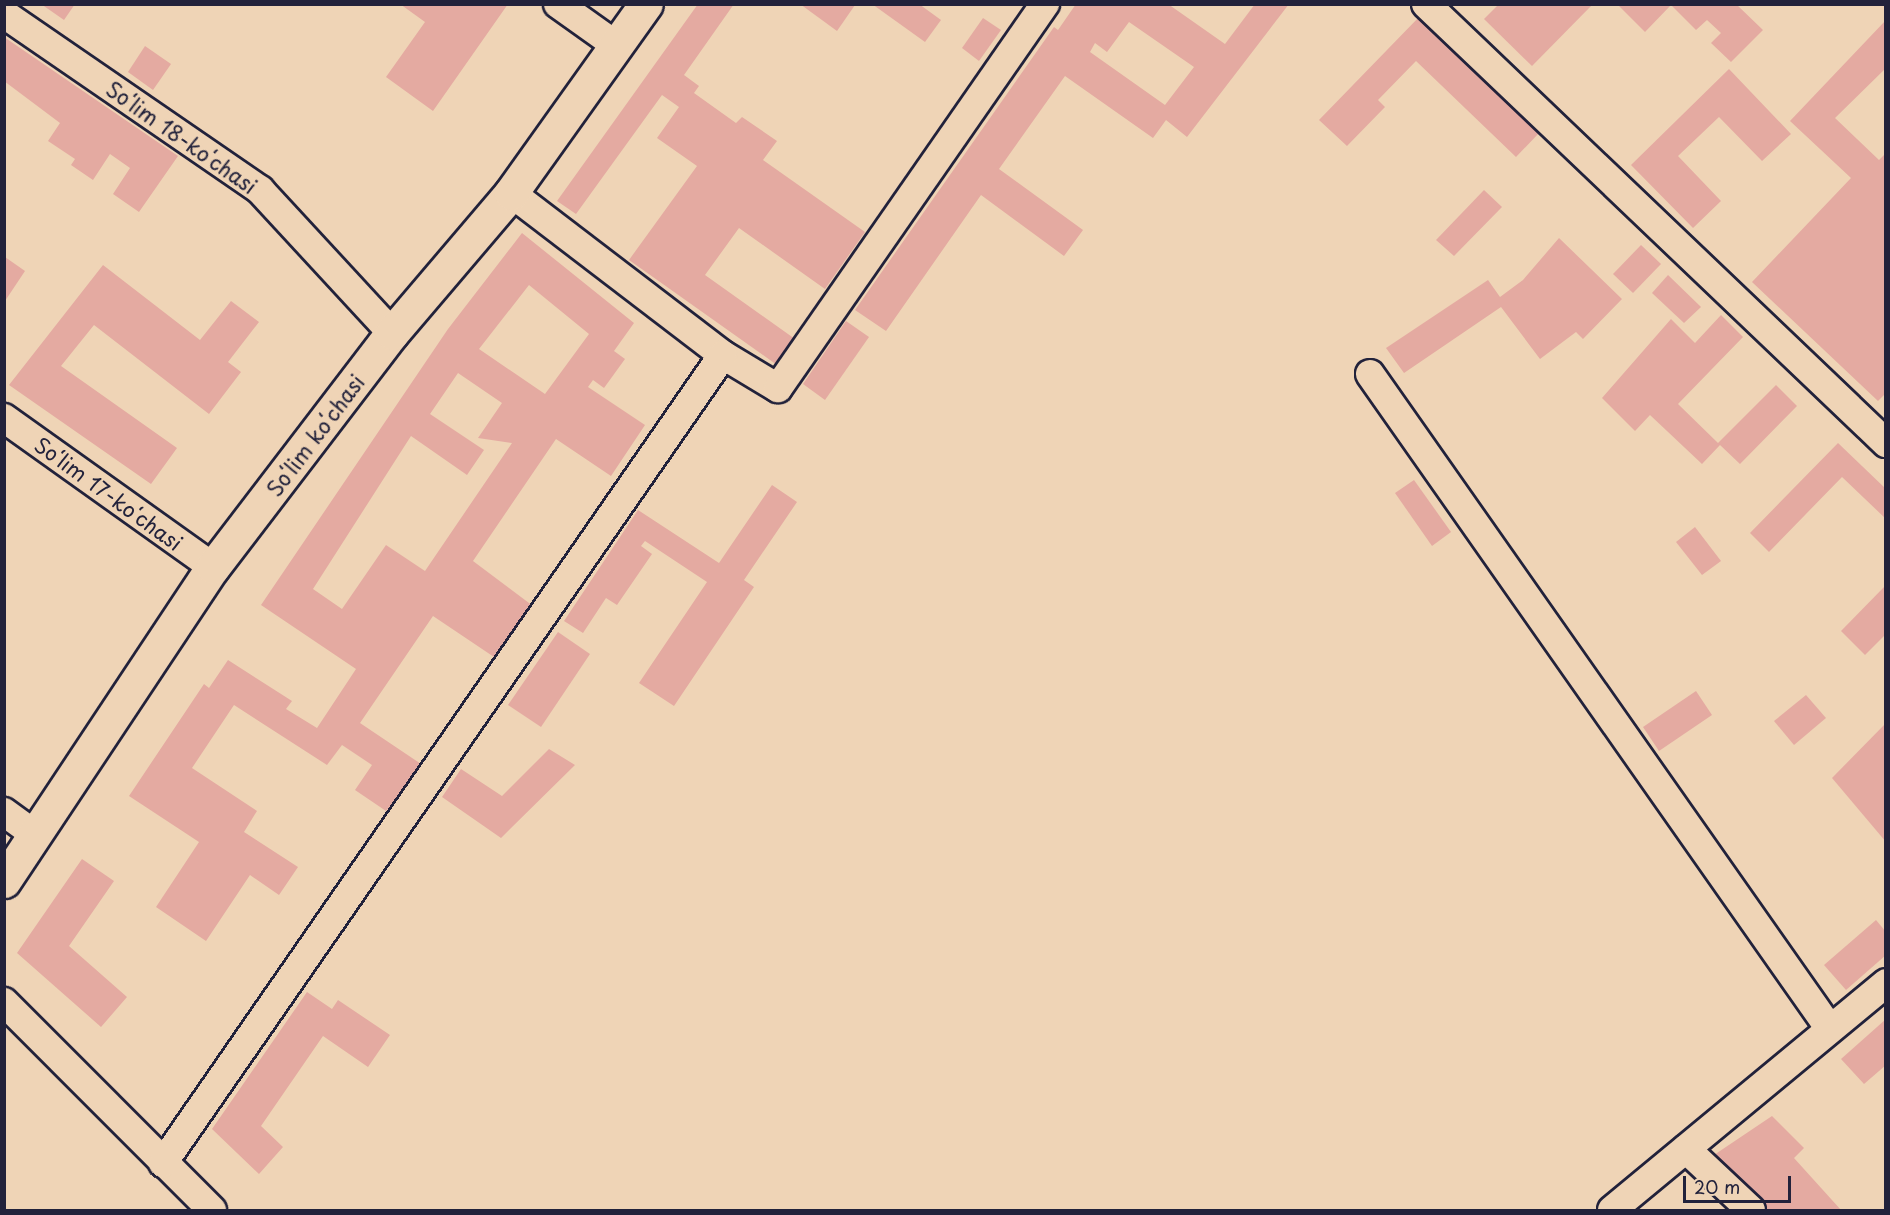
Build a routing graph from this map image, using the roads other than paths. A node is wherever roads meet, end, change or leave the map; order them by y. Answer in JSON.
{"nodes":[{"id":1,"x":558,"y":4,"type":"edge"},
{"id":2,"x":646,"y":4,"type":"edge"},
{"id":3,"x":1045,"y":4,"type":"edge"},
{"id":4,"x":1426,"y":4,"type":"edge"},
{"id":5,"x":4,"y":14,"type":"edge"},
{"id":6,"x":617,"y":46,"type":"junction"},
{"id":7,"x":511,"y":193,"type":"junction"},
{"id":8,"x":392,"y":333,"type":"junction"},
{"id":9,"x":723,"y":355,"type":"junction"},
{"id":10,"x":1370,"y":374,"type":"dead end"},
{"id":11,"x":4,"y":418,"type":"edge"},
{"id":12,"x":1886,"y":443,"type":"edge"},
{"id":13,"x":213,"y":567,"type":"junction"},
{"id":14,"x":4,"y":812,"type":"edge"},
{"id":15,"x":34,"y":834,"type":"junction"},
{"id":16,"x":4,"y":881,"type":"edge"},
{"id":17,"x":1886,"y":983,"type":"edge"},
{"id":18,"x":4,"y":1002,"type":"edge"},
{"id":19,"x":1830,"y":1029,"type":"junction"},
{"id":20,"x":1686,"y":1149,"type":"junction"},
{"id":21,"x":163,"y":1162,"type":"junction"},
{"id":22,"x":212,"y":1210,"type":"edge"},
{"id":23,"x":1612,"y":1210,"type":"edge"},
{"id":24,"x":1751,"y":1210,"type":"edge"}],
"edges":[{"from":1,"to":6,"type":"street"},
{"from":2,"to":6,"type":"street","name":"Soʻlim koʻchasi"},
{"from":3,"to":9,"type":"street"},
{"from":4,"to":12,"type":"street"},
{"from":5,"to":8,"type":"street","name":"Soʻlim 18-koʻchasi"},
{"from":6,"to":7,"type":"street","name":"Soʻlim koʻchasi"},
{"from":7,"to":8,"type":"street","name":"Soʻlim koʻchasi"},
{"from":7,"to":9,"type":"street"},
{"from":8,"to":13,"type":"street","name":"Soʻlim koʻchasi"},
{"from":9,"to":21,"type":"street"},
{"from":10,"to":19,"type":"street"},
{"from":11,"to":13,"type":"street","name":"Soʻlim 17-koʻchasi"},
{"from":13,"to":15,"type":"street","name":"Soʻlim koʻchasi"},
{"from":14,"to":15,"type":"street"},
{"from":15,"to":16,"type":"street","name":"Soʻlim koʻchasi"},
{"from":17,"to":19,"type":"street"},
{"from":18,"to":21,"type":"street"},
{"from":19,"to":20,"type":"street"},
{"from":20,"to":23,"type":"street"},
{"from":20,"to":24,"type":"street"},
{"from":21,"to":22,"type":"street"}]}
